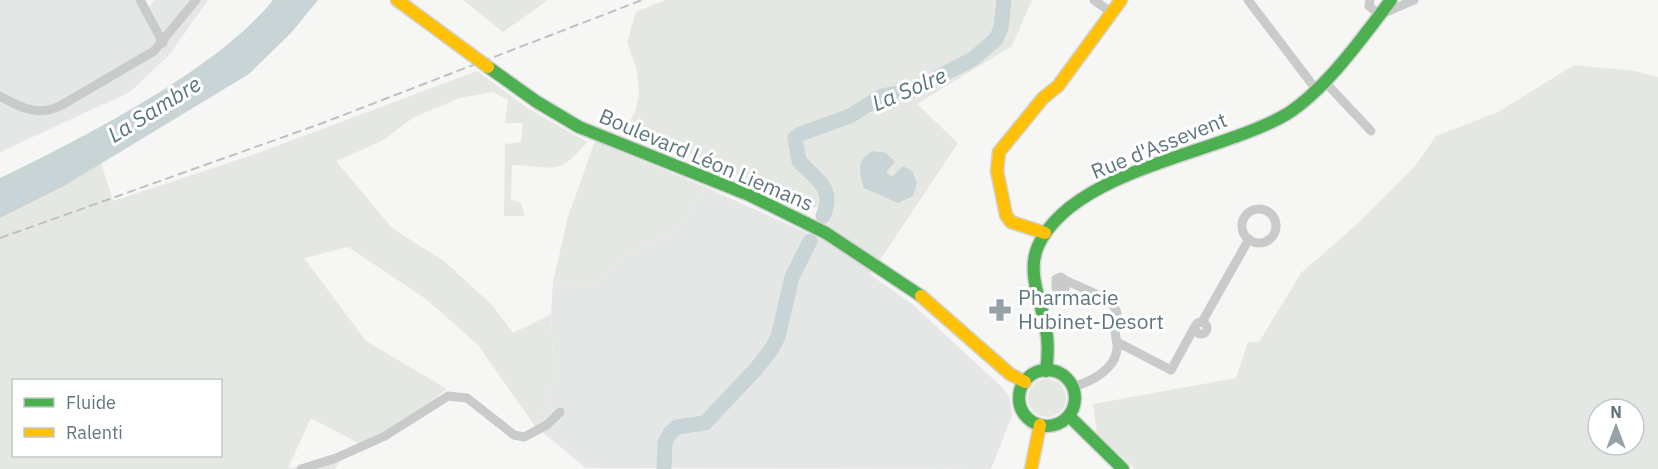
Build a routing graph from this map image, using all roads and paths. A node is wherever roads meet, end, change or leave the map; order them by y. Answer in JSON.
{"nodes":[{"id":1,"x":140,"y":0,"type":"edge"},
{"id":2,"x":196,"y":0,"type":"edge"},
{"id":3,"x":397,"y":0,"type":"edge"},
{"id":4,"x":1094,"y":0,"type":"edge"},
{"id":5,"x":1121,"y":0,"type":"edge"},
{"id":6,"x":1248,"y":0,"type":"edge"},
{"id":7,"x":1370,"y":0,"type":"edge"},
{"id":8,"x":1390,"y":0,"type":"edge"},
{"id":9,"x":1414,"y":0,"type":"edge"},
{"id":10,"x":1112,"y":13,"type":"junction"},
{"id":11,"x":1380,"y":15,"type":"junction"},
{"id":12,"x":163,"y":43,"type":"junction"},
{"id":13,"x":1319,"y":84,"type":"junction"},
{"id":14,"x":0,"y":96,"type":"edge"},
{"id":15,"x":1371,"y":131,"type":"dead end"},
{"id":16,"x":1045,"y":233,"type":"junction"},
{"id":17,"x":1249,"y":239,"type":"dead end"},
{"id":18,"x":1065,"y":280,"type":"dead end"},
{"id":19,"x":1117,"y":342,"type":"junction"},
{"id":20,"x":1046,"y":371,"type":"junction"},
{"id":21,"x":1025,"y":382,"type":"junction"},
{"id":22,"x":1073,"y":387,"type":"junction"},
{"id":23,"x":560,"y":412,"type":"dead end"},
{"id":24,"x":1069,"y":416,"type":"junction"},
{"id":25,"x":1040,"y":425,"type":"junction"},
{"id":26,"x":301,"y":469,"type":"edge"},
{"id":27,"x":1031,"y":469,"type":"edge"},
{"id":28,"x":1123,"y":469,"type":"edge"}],
"edges":[{"from":1,"to":12,"type":"street"},
{"from":2,"to":12,"type":"street"},
{"from":3,"to":21,"type":"main road","name":"Boulevard Léon Liemans","bridge":true},
{"from":4,"to":10,"type":"street"},
{"from":5,"to":10,"type":"main road"},
{"from":6,"to":13,"type":"street"},
{"from":7,"to":11,"type":"street"},
{"from":8,"to":11,"type":"main road","name":"Rue d'Assevent"},
{"from":9,"to":11,"type":"street"},
{"from":10,"to":16,"type":"main road"},
{"from":11,"to":13,"type":"main road","name":"Rue d'Assevent"},
{"from":12,"to":14,"type":"street"},
{"from":13,"to":15,"type":"street"},
{"from":13,"to":16,"type":"main road","name":"Rue d'Assevent"},
{"from":16,"to":20,"type":"main road","name":"Rue d'Assevent"},
{"from":17,"to":19,"type":"street"},
{"from":18,"to":19,"type":"street"},
{"from":19,"to":22,"type":"street"},
{"from":20,"to":21,"type":"main road"},
{"from":20,"to":22,"type":"main road"},
{"from":21,"to":25,"type":"main road"},
{"from":22,"to":24,"type":"main road"},
{"from":23,"to":26,"type":"street"},
{"from":24,"to":25,"type":"main road"},
{"from":24,"to":28,"type":"main road"},
{"from":25,"to":27,"type":"main road"}]}
